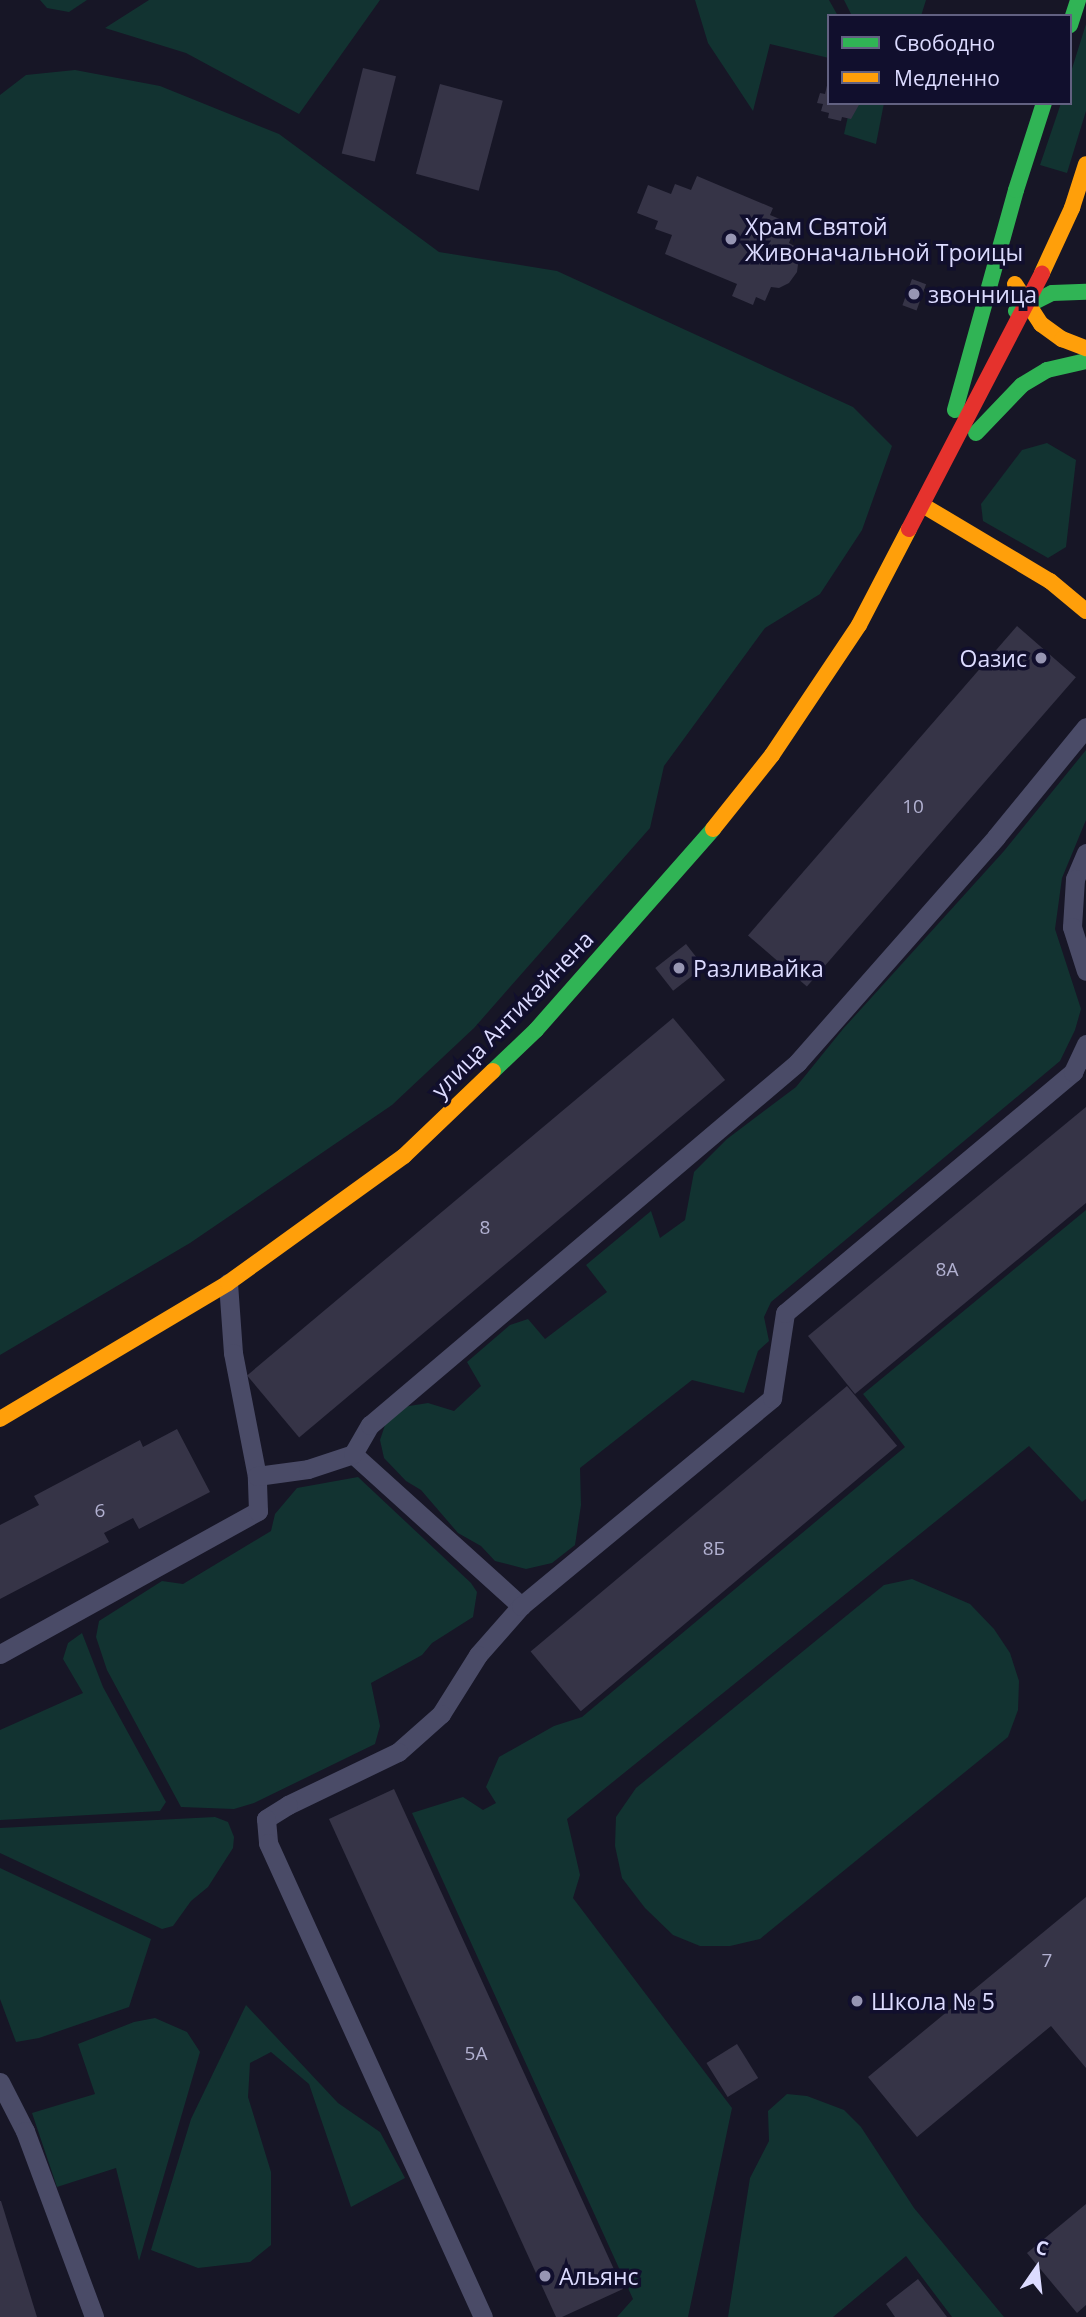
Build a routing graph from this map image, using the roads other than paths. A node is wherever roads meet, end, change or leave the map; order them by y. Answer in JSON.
{"nodes":[{"id":1,"x":1079,"y":0,"type":"edge"},
{"id":2,"x":1072,"y":19,"type":"edge"},
{"id":3,"x":1043,"y":105,"type":"edge"},
{"id":4,"x":1086,"y":164,"type":"edge"},
{"id":5,"x":1016,"y":190,"type":"junction"},
{"id":6,"x":1072,"y":208,"type":"junction"},
{"id":7,"x":1068,"y":258,"type":"dead end"},
{"id":8,"x":1086,"y":292,"type":"edge"},
{"id":9,"x":1027,"y":304,"type":"junction"},
{"id":10,"x":1086,"y":348,"type":"edge"},
{"id":11,"x":969,"y":358,"type":"junction"},
{"id":12,"x":1086,"y":361,"type":"edge"},
{"id":13,"x":924,"y":506,"type":"junction"},
{"id":14,"x":1086,"y":611,"type":"edge"},
{"id":15,"x":1086,"y":727,"type":"edge"},
{"id":16,"x":1086,"y":853,"type":"edge"},
{"id":17,"x":1086,"y":971,"type":"edge"},
{"id":18,"x":1086,"y":1044,"type":"edge"},
{"id":19,"x":228,"y":1283,"type":"junction"},
{"id":20,"x":0,"y":1419,"type":"edge"},
{"id":21,"x":353,"y":1454,"type":"junction"},
{"id":22,"x":257,"y":1476,"type":"junction"},
{"id":23,"x":521,"y":1606,"type":"junction"},
{"id":24,"x":0,"y":1654,"type":"edge"},
{"id":25,"x":0,"y":2082,"type":"edge"},
{"id":26,"x":94,"y":2317,"type":"edge"},
{"id":27,"x":483,"y":2317,"type":"edge"}],
"edges":[{"from":1,"to":2,"type":"street"},
{"from":3,"to":5,"type":"street","name":"улица Антикайнена"},
{"from":4,"to":6,"type":"street","name":"улица Антикайнена"},
{"from":5,"to":6,"type":"street"},
{"from":5,"to":9,"type":"street"},
{"from":5,"to":11,"type":"street","name":"улица Антикайнена"},
{"from":6,"to":7,"type":"street"},
{"from":6,"to":9,"type":"street","name":"улица Антикайнена"},
{"from":8,"to":9,"type":"street"},
{"from":9,"to":10,"type":"street"},
{"from":9,"to":11,"type":"street"},
{"from":9,"to":13,"type":"street","name":"улица Антикайнена"},
{"from":11,"to":13,"type":"street","name":"улица Антикайнена"},
{"from":12,"to":13,"type":"street"},
{"from":13,"to":14,"type":"street"},
{"from":13,"to":19,"type":"street","name":"улица Антикайнена"},
{"from":15,"to":21,"type":"lane"},
{"from":16,"to":17,"type":"lane"},
{"from":18,"to":23,"type":"lane"},
{"from":19,"to":20,"type":"street","name":"улица Антикайнена"},
{"from":19,"to":22,"type":"lane"},
{"from":21,"to":22,"type":"lane"},
{"from":21,"to":23,"type":"lane"},
{"from":22,"to":24,"type":"lane"},
{"from":23,"to":27,"type":"lane"},
{"from":25,"to":26,"type":"lane"}]}
